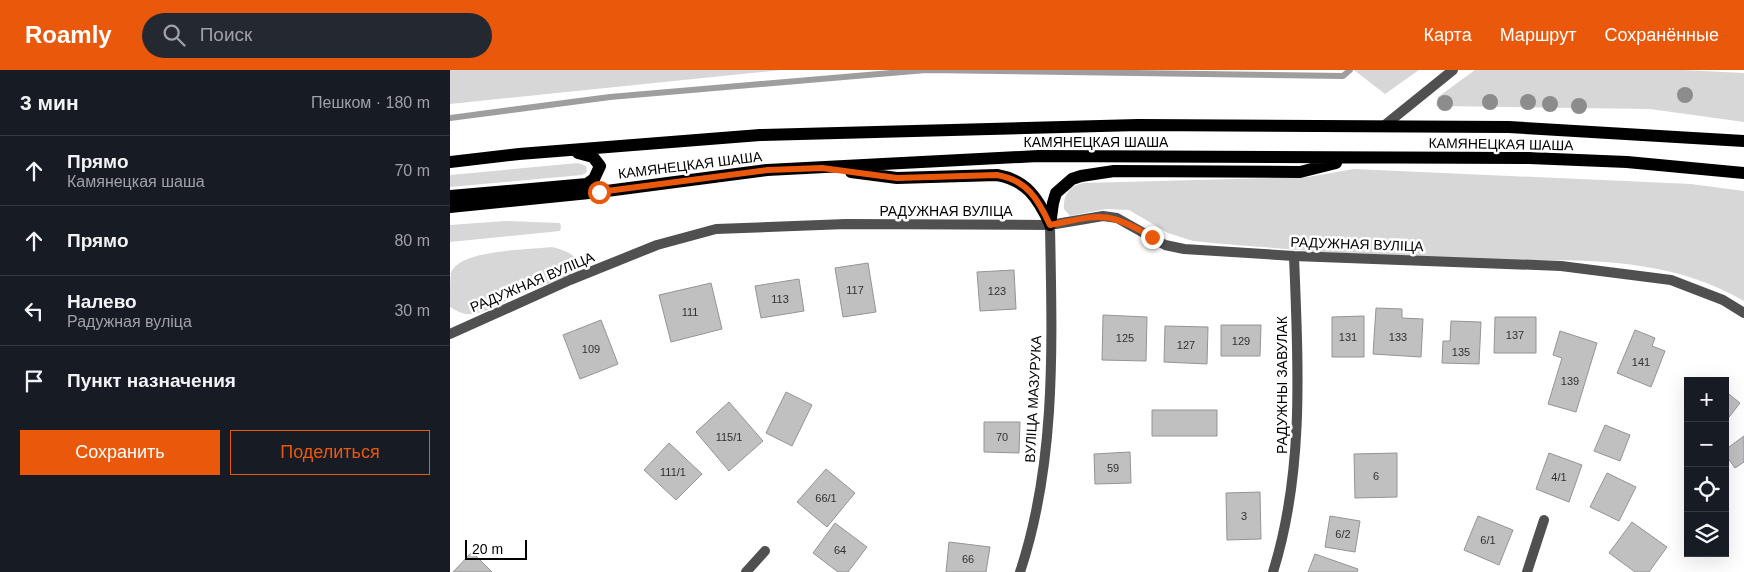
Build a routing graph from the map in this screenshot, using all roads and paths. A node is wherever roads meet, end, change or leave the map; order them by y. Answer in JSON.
{"nodes":[{"id":1,"x":1453,"y":70,"type":"edge"},
{"id":2,"x":1385,"y":125,"type":"junction"},
{"id":3,"x":1744,"y":141,"type":"edge"},
{"id":4,"x":556,"y":151,"type":"junction"},
{"id":5,"x":1354,"y":158,"type":"junction"},
{"id":6,"x":450,"y":162,"type":"edge"},
{"id":7,"x":822,"y":168,"type":"junction"},
{"id":8,"x":1744,"y":173,"type":"edge"},
{"id":9,"x":450,"y":196,"type":"edge"},
{"id":10,"x":450,"y":207,"type":"edge"},
{"id":11,"x":1050,"y":225,"type":"junction"},
{"id":12,"x":1294,"y":256,"type":"junction"},
{"id":13,"x":1744,"y":314,"type":"edge"},
{"id":14,"x":450,"y":334,"type":"edge"},
{"id":15,"x":1544,"y":520,"type":"dead end"},
{"id":16,"x":765,"y":551,"type":"dead end"},
{"id":17,"x":746,"y":572,"type":"edge"},
{"id":18,"x":1020,"y":572,"type":"edge"},
{"id":19,"x":1273,"y":572,"type":"edge"},
{"id":20,"x":1527,"y":572,"type":"edge"}],
"edges":[{"from":1,"to":2,"type":"street"},
{"from":2,"to":3,"type":"main road","name":"КАМЯНЕЦКАЯ ШАША"},
{"from":2,"to":4,"type":"main road","name":"КАМЯНЕЦКАЯ ШАША"},
{"from":4,"to":6,"type":"main road","name":"КАМЯНЕЦКАЯ ШАША"},
{"from":4,"to":9,"type":"main road"},
{"from":5,"to":7,"type":"main road","name":"КАМЯНЕЦКАЯ ШАША"},
{"from":5,"to":8,"type":"main road","name":"КАМЯНЕЦКАЯ ШАША"},
{"from":5,"to":11,"type":"main road"},
{"from":7,"to":10,"type":"main road","name":"КАМЯНЕЦКАЯ ШАША"},
{"from":7,"to":11,"type":"main road"},
{"from":11,"to":12,"type":"street","name":"РАДУЖНАЯ ВУЛІЦА"},
{"from":11,"to":14,"type":"street","name":"РАДУЖНАЯ ВУЛІЦА"},
{"from":11,"to":18,"type":"street","name":"ВУЛІЦА МАЗУРУКА"},
{"from":12,"to":13,"type":"street","name":"РАДУЖНАЯ ВУЛІЦА"},
{"from":12,"to":19,"type":"street","name":"РАДУЖНЫ ЗАВУЛАК"},
{"from":15,"to":20,"type":"street"},
{"from":16,"to":17,"type":"street"}]}
